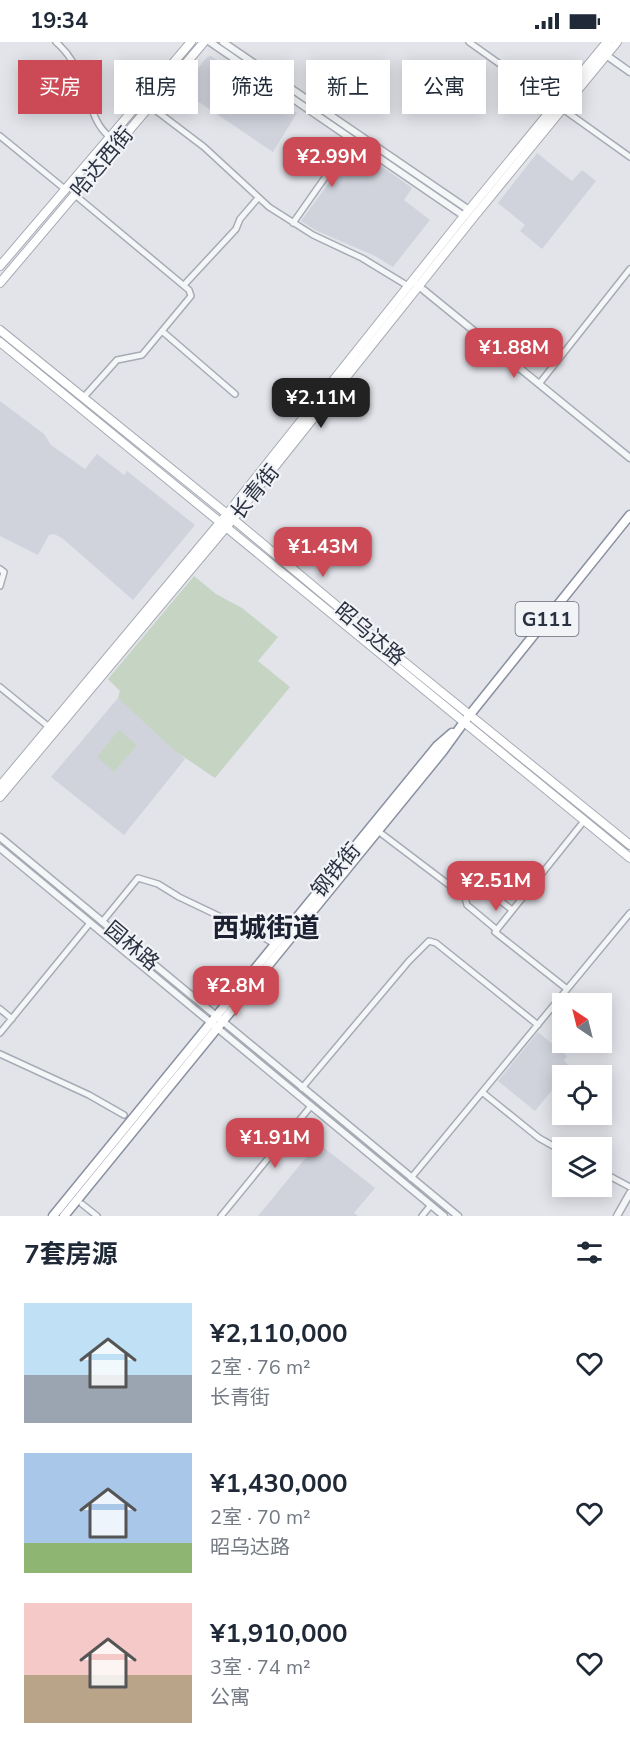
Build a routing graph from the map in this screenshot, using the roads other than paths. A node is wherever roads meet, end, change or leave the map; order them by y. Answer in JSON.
{"nodes":[{"id":1,"x":56,"y":42,"type":"edge"},
{"id":2,"x":191,"y":42,"type":"edge"},
{"id":3,"x":204,"y":42,"type":"edge"},
{"id":4,"x":210,"y":42,"type":"edge"},
{"id":5,"x":223,"y":42,"type":"edge"},
{"id":6,"x":469,"y":42,"type":"edge"},
{"id":7,"x":617,"y":42,"type":"edge"},
{"id":8,"x":605,"y":43,"type":"edge"},
{"id":9,"x":606,"y":55,"type":"junction"},
{"id":10,"x":189,"y":60,"type":"edge"},
{"id":11,"x":498,"y":63,"type":"edge"},
{"id":12,"x":630,"y":72,"type":"edge"},
{"id":13,"x":582,"y":75,"type":"edge"},
{"id":14,"x":582,"y":82,"type":"edge"},
{"id":15,"x":143,"y":114,"type":"edge"},
{"id":16,"x":161,"y":114,"type":"edge"},
{"id":17,"x":553,"y":114,"type":"edge"},
{"id":18,"x":553,"y":114,"type":"edge"},
{"id":19,"x":569,"y":114,"type":"edge"},
{"id":20,"x":0,"y":136,"type":"edge"},
{"id":21,"x":110,"y":137,"type":"junction"},
{"id":22,"x":352,"y":139,"type":"junction"},
{"id":23,"x":630,"y":157,"type":"edge"},
{"id":24,"x":66,"y":190,"type":"junction"},
{"id":25,"x":75,"y":195,"type":"junction"},
{"id":26,"x":258,"y":198,"type":"junction"},
{"id":27,"x":467,"y":213,"type":"junction"},
{"id":28,"x":293,"y":223,"type":"junction"},
{"id":29,"x":0,"y":266,"type":"edge"},
{"id":30,"x":630,"y":269,"type":"edge"},
{"id":31,"x":0,"y":283,"type":"edge"},
{"id":32,"x":413,"y":284,"type":"junction"},
{"id":33,"x":184,"y":285,"type":"junction"},
{"id":34,"x":0,"y":330,"type":"edge"},
{"id":35,"x":162,"y":332,"type":"junction"},
{"id":36,"x":0,"y":342,"type":"edge"},
{"id":37,"x":539,"y":384,"type":"junction"},
{"id":38,"x":235,"y":394,"type":"dead end"},
{"id":39,"x":83,"y":398,"type":"junction"},
{"id":40,"x":630,"y":458,"type":"edge"},
{"id":41,"x":630,"y":515,"type":"edge"},
{"id":42,"x":230,"y":516,"type":"junction"},
{"id":43,"x":224,"y":524,"type":"junction"},
{"id":44,"x":0,"y":569,"type":"edge"},
{"id":45,"x":0,"y":586,"type":"edge"},
{"id":46,"x":0,"y":687,"type":"edge"},
{"id":47,"x":467,"y":719,"type":"junction"},
{"id":48,"x":49,"y":727,"type":"junction"},
{"id":49,"x":0,"y":786,"type":"edge"},
{"id":50,"x":0,"y":797,"type":"edge"},
{"id":51,"x":584,"y":820,"type":"junction"},
{"id":52,"x":378,"y":831,"type":"junction"},
{"id":53,"x":0,"y":837,"type":"edge"},
{"id":54,"x":630,"y":846,"type":"edge"},
{"id":55,"x":0,"y":848,"type":"edge"},
{"id":56,"x":630,"y":858,"type":"edge"},
{"id":57,"x":464,"y":894,"type":"junction"},
{"id":58,"x":512,"y":910,"type":"junction"},
{"id":59,"x":630,"y":913,"type":"edge"},
{"id":60,"x":102,"y":922,"type":"junction"},
{"id":61,"x":90,"y":923,"type":"junction"},
{"id":62,"x":496,"y":930,"type":"junction"},
{"id":63,"x":274,"y":944,"type":"junction"},
{"id":64,"x":567,"y":989,"type":"junction"},
{"id":65,"x":0,"y":1009,"type":"edge"},
{"id":66,"x":12,"y":1019,"type":"junction"},
{"id":67,"x":216,"y":1022,"type":"junction"},
{"id":68,"x":538,"y":1025,"type":"junction"},
{"id":69,"x":0,"y":1034,"type":"edge"},
{"id":70,"x":0,"y":1054,"type":"edge"},
{"id":71,"x":302,"y":1088,"type":"junction"},
{"id":72,"x":482,"y":1092,"type":"junction"},
{"id":73,"x":311,"y":1106,"type":"junction"},
{"id":74,"x":124,"y":1115,"type":"dead end"},
{"id":75,"x":552,"y":1145,"type":"edge"},
{"id":76,"x":612,"y":1177,"type":"edge"},
{"id":77,"x":411,"y":1178,"type":"junction"},
{"id":78,"x":630,"y":1187,"type":"edge"},
{"id":79,"x":630,"y":1193,"type":"edge"},
{"id":80,"x":82,"y":1204,"type":"dead end"},
{"id":81,"x":431,"y":1205,"type":"junction"},
{"id":82,"x":53,"y":1216,"type":"edge"},
{"id":83,"x":64,"y":1216,"type":"edge"},
{"id":84,"x":97,"y":1216,"type":"edge"},
{"id":85,"x":221,"y":1216,"type":"edge"},
{"id":86,"x":422,"y":1216,"type":"edge"},
{"id":87,"x":444,"y":1216,"type":"edge"},
{"id":88,"x":458,"y":1216,"type":"edge"},
{"id":89,"x":617,"y":1216,"type":"edge"}],
"edges":[{"from":1,"to":21,"type":"street"},
{"from":2,"to":21,"type":"main road","name":"哈达西街"},
{"from":3,"to":10,"type":"main road","name":"哈达西街"},
{"from":4,"to":22,"type":"street"},
{"from":5,"to":27,"type":"street"},
{"from":6,"to":11,"type":"street"},
{"from":7,"to":9,"type":"main road","name":"长青街"},
{"from":8,"to":13,"type":"main road","name":"长青街"},
{"from":9,"to":12,"type":"street"},
{"from":9,"to":14,"type":"main road","name":"长青街"},
{"from":15,"to":25,"type":"main road","name":"哈达西街"},
{"from":16,"to":26,"type":"street"},
{"from":17,"to":27,"type":"main road","name":"长青街"},
{"from":18,"to":32,"type":"main road","name":"长青街"},
{"from":19,"to":23,"type":"street"},
{"from":20,"to":24,"type":"street"},
{"from":21,"to":24,"type":"main road","name":"哈达西街"},
{"from":22,"to":27,"type":"street"},
{"from":22,"to":28,"type":"street"},
{"from":24,"to":29,"type":"main road","name":"哈达西街"},
{"from":25,"to":31,"type":"main road","name":"哈达西街"},
{"from":25,"to":33,"type":"street"},
{"from":26,"to":28,"type":"street"},
{"from":26,"to":33,"type":"street"},
{"from":27,"to":32,"type":"main road","name":"长青街"},
{"from":28,"to":32,"type":"street"},
{"from":30,"to":37,"type":"street"},
{"from":32,"to":37,"type":"street"},
{"from":32,"to":42,"type":"main road","name":"长青街"},
{"from":33,"to":35,"type":"street"},
{"from":34,"to":39,"type":"main road","name":"昭乌达路"},
{"from":35,"to":38,"type":"street"},
{"from":35,"to":39,"type":"street"},
{"from":36,"to":43,"type":"main road","name":"昭乌达路"},
{"from":37,"to":40,"type":"street"},
{"from":39,"to":42,"type":"main road","name":"昭乌达路"},
{"from":41,"to":47,"type":"highway","name":"钢铁街","number":"G111"},
{"from":42,"to":43,"type":"main road","name":"长青街"},
{"from":42,"to":47,"type":"main road","name":"昭乌达路"},
{"from":43,"to":47,"type":"main road","name":"昭乌达路"},
{"from":43,"to":48,"type":"main road","name":"长青街"},
{"from":43,"to":50,"type":"main road","name":"长青街"},
{"from":44,"to":45,"type":"street"},
{"from":46,"to":48,"type":"street"},
{"from":47,"to":51,"type":"main road","name":"昭乌达路"},
{"from":47,"to":52,"type":"highway","name":"钢铁街","number":"G111"},
{"from":47,"to":54,"type":"main road","name":"昭乌达路"},
{"from":47,"to":63,"type":"highway","name":"钢铁街"},
{"from":48,"to":49,"type":"main road","name":"长青街"},
{"from":51,"to":56,"type":"main road","name":"昭乌达路"},
{"from":51,"to":58,"type":"street"},
{"from":52,"to":57,"type":"street"},
{"from":52,"to":67,"type":"highway","name":"钢铁街","number":"G111"},
{"from":53,"to":60,"type":"street","name":"园林路"},
{"from":55,"to":61,"type":"street","name":"园林路"},
{"from":57,"to":58,"type":"street"},
{"from":57,"to":62,"type":"street"},
{"from":58,"to":62,"type":"street"},
{"from":59,"to":64,"type":"street"},
{"from":60,"to":63,"type":"street"},
{"from":60,"to":67,"type":"street","name":"园林路"},
{"from":61,"to":66,"type":"street"},
{"from":61,"to":67,"type":"street","name":"园林路"},
{"from":62,"to":64,"type":"street"},
{"from":63,"to":67,"type":"highway","name":"钢铁街"},
{"from":64,"to":68,"type":"street"},
{"from":65,"to":66,"type":"street"},
{"from":66,"to":69,"type":"street"},
{"from":67,"to":71,"type":"street","name":"园林路"},
{"from":67,"to":73,"type":"street","name":"园林路"},
{"from":67,"to":82,"type":"highway","name":"钢铁街"},
{"from":67,"to":83,"type":"highway","name":"钢铁街","number":"G111"},
{"from":68,"to":71,"type":"street"},
{"from":68,"to":72,"type":"street"},
{"from":70,"to":74,"type":"street"},
{"from":71,"to":77,"type":"street","name":"园林路"},
{"from":72,"to":75,"type":"street"},
{"from":72,"to":77,"type":"street"},
{"from":73,"to":81,"type":"street","name":"园林路"},
{"from":73,"to":85,"type":"street"},
{"from":76,"to":78,"type":"street"},
{"from":77,"to":88,"type":"street","name":"园林路"},
{"from":79,"to":89,"type":"street"},
{"from":80,"to":84,"type":"street"},
{"from":81,"to":86,"type":"street"},
{"from":81,"to":87,"type":"street","name":"园林路"}]}
